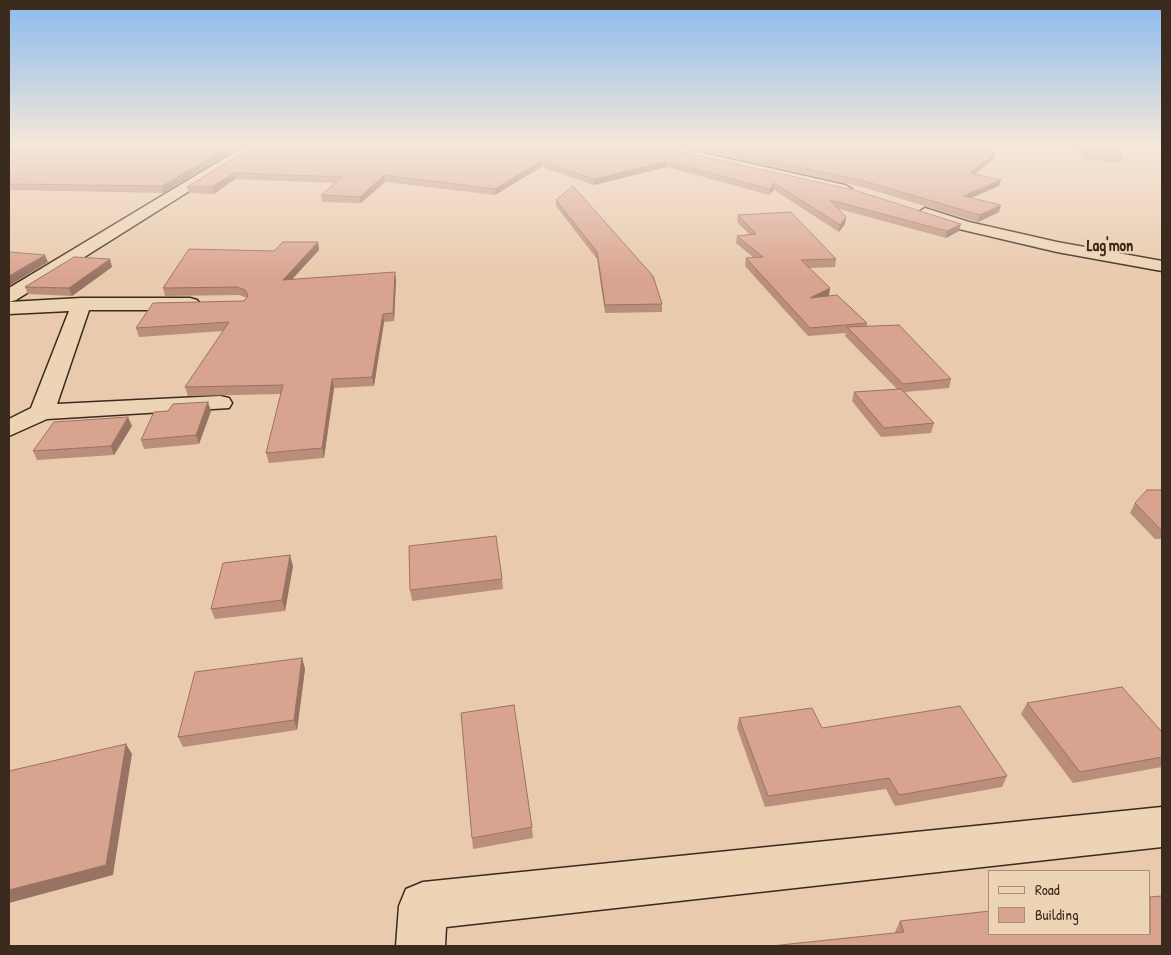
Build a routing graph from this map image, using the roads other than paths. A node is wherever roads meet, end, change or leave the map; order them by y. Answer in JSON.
{"nodes":[{"id":1,"x":182,"y":189,"type":"edge"},
{"id":2,"x":842,"y":189,"type":"edge"},
{"id":3,"x":857,"y":192,"type":"edge"},
{"id":4,"x":911,"y":209,"type":"edge"},
{"id":5,"x":1162,"y":266,"type":"edge"},
{"id":6,"x":9,"y":296,"type":"edge"},
{"id":7,"x":81,"y":304,"type":"junction"},
{"id":8,"x":211,"y":304,"type":"edge"},
{"id":9,"x":9,"y":308,"type":"edge"},
{"id":10,"x":220,"y":403,"type":"dead end"},
{"id":11,"x":42,"y":412,"type":"junction"},
{"id":12,"x":9,"y":428,"type":"edge"},
{"id":13,"x":1162,"y":827,"type":"edge"},
{"id":14,"x":421,"y":946,"type":"edge"}],
"edges":[{"from":1,"to":6,"type":"street"},
{"from":2,"to":3,"type":"street"},
{"from":4,"to":5,"type":"street"},
{"from":7,"to":8,"type":"street"},
{"from":7,"to":9,"type":"street"},
{"from":7,"to":11,"type":"street"},
{"from":10,"to":11,"type":"street"},
{"from":11,"to":12,"type":"street"},
{"from":13,"to":14,"type":"street"}]}
